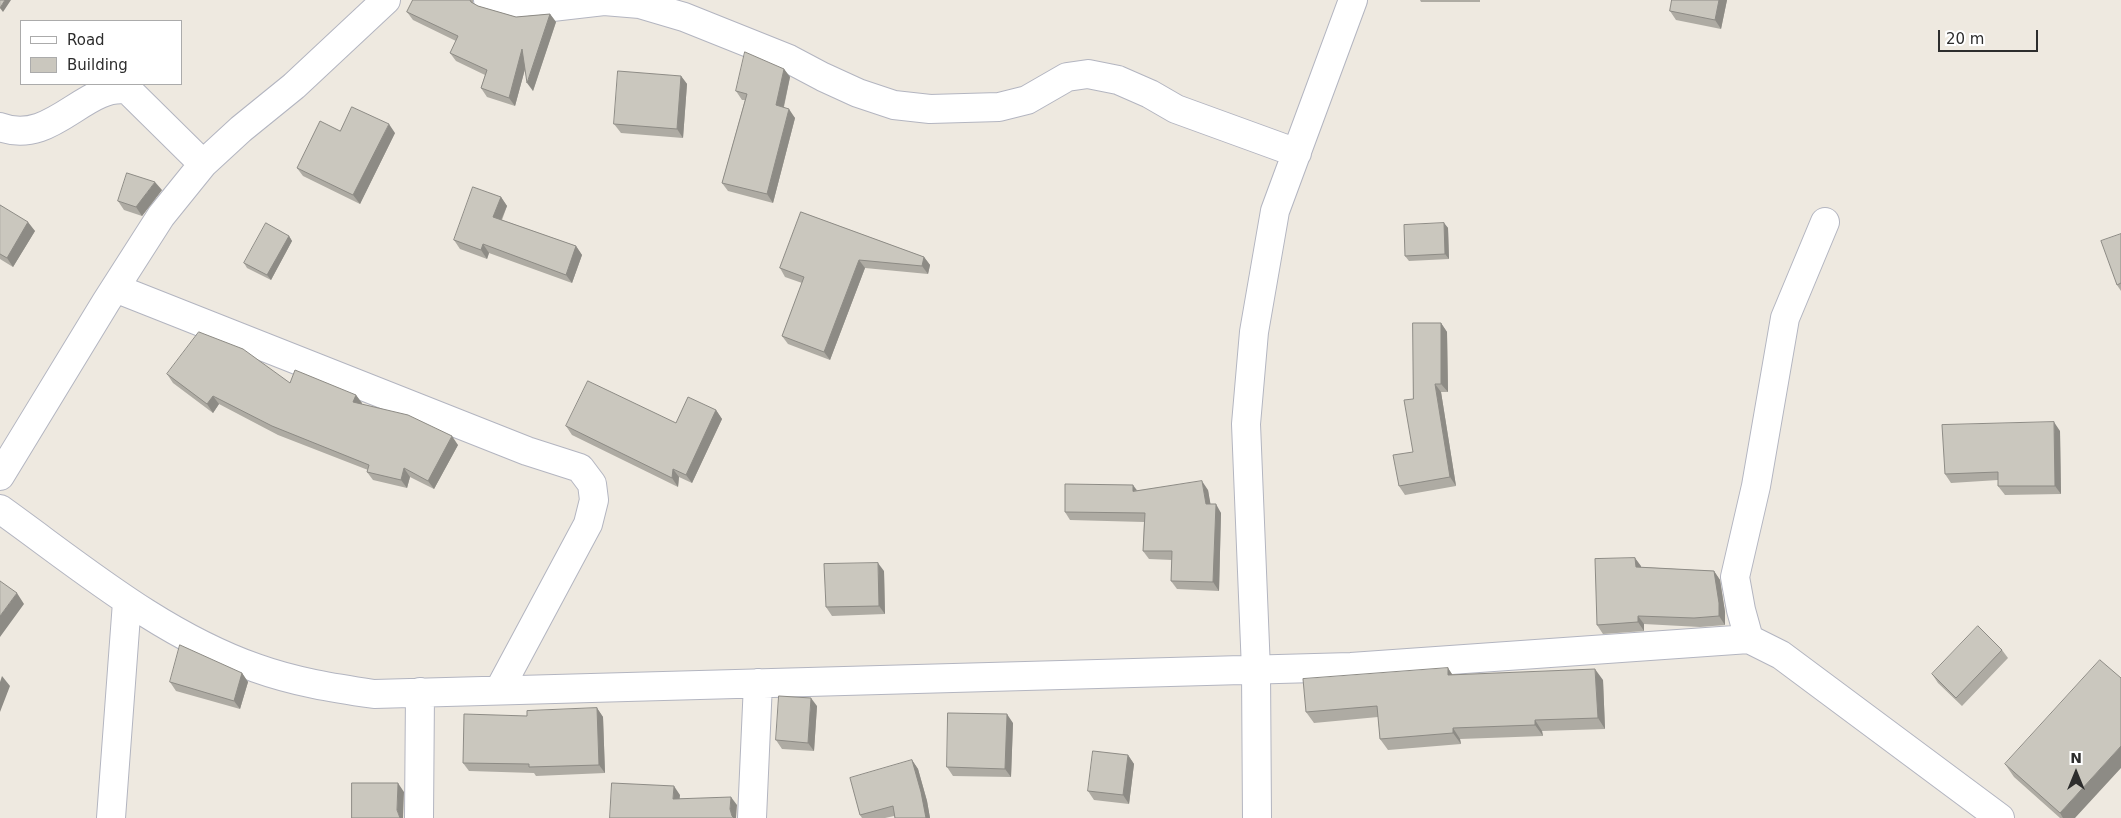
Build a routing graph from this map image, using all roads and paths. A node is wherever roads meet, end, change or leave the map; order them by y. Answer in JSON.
{"nodes":[{"id":1,"x":386,"y":0,"type":"edge"},
{"id":2,"x":488,"y":0,"type":"edge"},
{"id":3,"x":1353,"y":0,"type":"edge"},
{"id":4,"x":640,"y":2,"type":"edge"},
{"id":5,"x":0,"y":127,"type":"edge"},
{"id":6,"x":1297,"y":152,"type":"junction"},
{"id":7,"x":203,"y":164,"type":"junction"},
{"id":8,"x":1825,"y":222,"type":"dead end"},
{"id":9,"x":115,"y":288,"type":"junction"},
{"id":10,"x":0,"y":476,"type":"edge"},
{"id":11,"x":0,"y":508,"type":"edge"},
{"id":12,"x":127,"y":602,"type":"junction"},
{"id":13,"x":1749,"y":639,"type":"junction"},
{"id":14,"x":1256,"y":670,"type":"junction"},
{"id":15,"x":758,"y":683,"type":"junction"},
{"id":16,"x":499,"y":690,"type":"junction"},
{"id":17,"x":420,"y":692,"type":"junction"},
{"id":18,"x":111,"y":818,"type":"edge"},
{"id":19,"x":419,"y":818,"type":"edge"},
{"id":20,"x":752,"y":818,"type":"edge"},
{"id":21,"x":1257,"y":818,"type":"edge"},
{"id":22,"x":2000,"y":818,"type":"edge"}],
"edges":[{"from":1,"to":7,"type":"street"},
{"from":2,"to":4,"type":"street"},
{"from":3,"to":6,"type":"street"},
{"from":4,"to":6,"type":"street"},
{"from":5,"to":7,"type":"street"},
{"from":6,"to":14,"type":"street"},
{"from":7,"to":9,"type":"street"},
{"from":8,"to":13,"type":"street"},
{"from":9,"to":10,"type":"street"},
{"from":9,"to":16,"type":"street"},
{"from":11,"to":12,"type":"street"},
{"from":12,"to":17,"type":"street"},
{"from":12,"to":18,"type":"street"},
{"from":13,"to":14,"type":"street"},
{"from":13,"to":22,"type":"street"},
{"from":14,"to":15,"type":"street"},
{"from":14,"to":21,"type":"street"},
{"from":15,"to":16,"type":"street"},
{"from":15,"to":20,"type":"street"},
{"from":16,"to":17,"type":"street"},
{"from":17,"to":19,"type":"street"}]}
